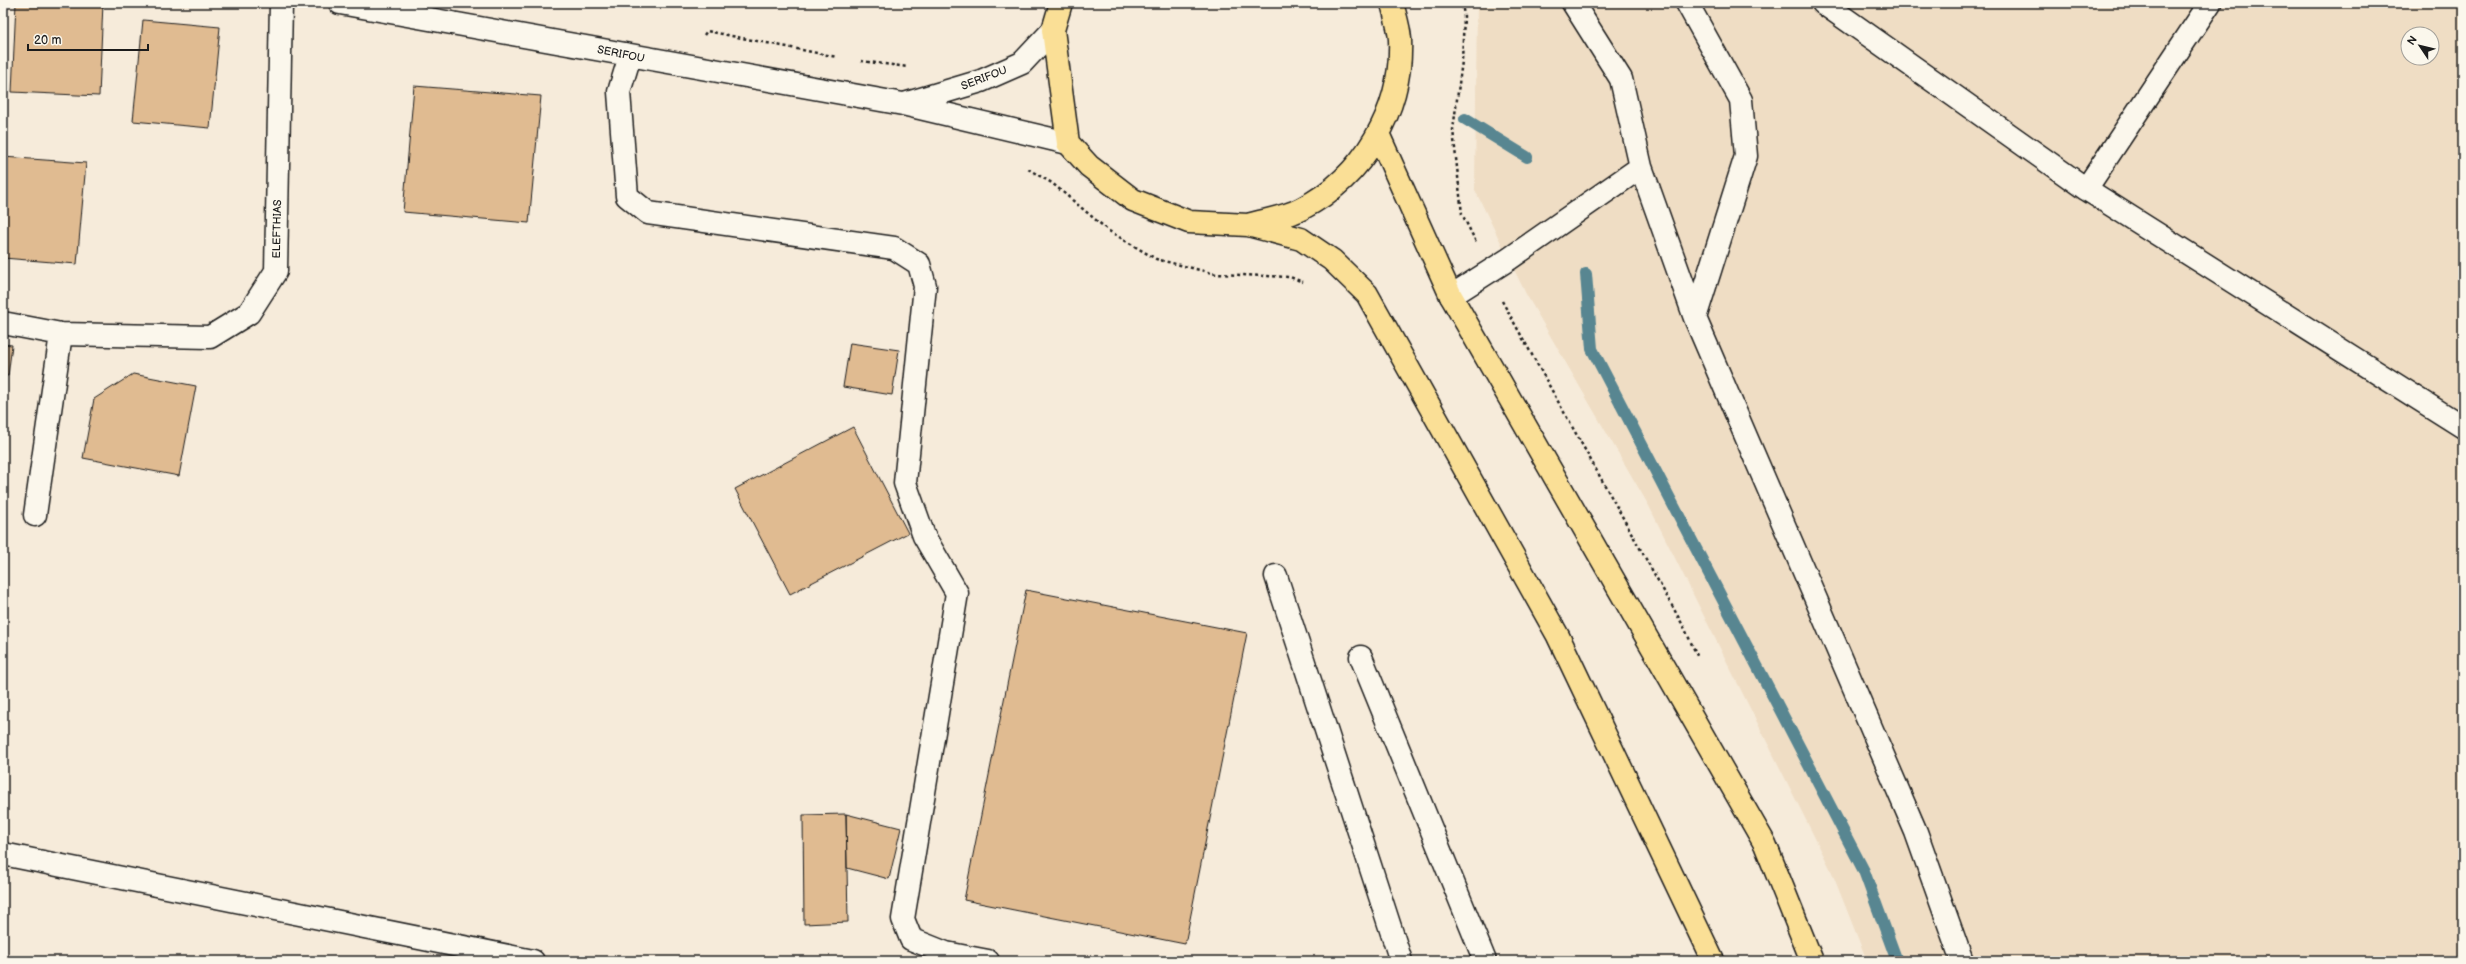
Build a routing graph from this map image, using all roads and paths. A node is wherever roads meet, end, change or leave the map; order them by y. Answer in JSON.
{"nodes":[{"id":1,"x":281,"y":3,"type":"edge"},
{"id":2,"x":340,"y":3,"type":"edge"},
{"id":3,"x":1061,"y":3,"type":"edge"},
{"id":4,"x":1392,"y":3,"type":"edge"},
{"id":5,"x":1462,"y":3,"type":"edge"},
{"id":6,"x":1573,"y":3,"type":"edge"},
{"id":7,"x":1687,"y":3,"type":"edge"},
{"id":8,"x":1823,"y":3,"type":"edge"},
{"id":9,"x":2210,"y":3,"type":"edge"},
{"id":10,"x":1053,"y":30,"type":"junction"},
{"id":11,"x":630,"y":56,"type":"junction"},
{"id":12,"x":842,"y":58,"type":"dead end"},
{"id":13,"x":857,"y":61,"type":"dead end"},
{"id":14,"x":684,"y":66,"type":"junction"},
{"id":15,"x":911,"y":68,"type":"dead end"},
{"id":16,"x":903,"y":104,"type":"junction"},
{"id":17,"x":1379,"y":136,"type":"junction"},
{"id":18,"x":1068,"y":143,"type":"junction"},
{"id":19,"x":1641,"y":166,"type":"junction"},
{"id":20,"x":1026,"y":167,"type":"dead end"},
{"id":21,"x":2086,"y":189,"type":"junction"},
{"id":22,"x":1248,"y":225,"type":"junction"},
{"id":23,"x":1491,"y":271,"type":"junction"},
{"id":24,"x":1311,"y":285,"type":"dead end"},
{"id":25,"x":1451,"y":296,"type":"junction"},
{"id":26,"x":1695,"y":318,"type":"junction"},
{"id":27,"x":3,"y":323,"type":"edge"},
{"id":28,"x":61,"y":334,"type":"junction"},
{"id":29,"x":2463,"y":428,"type":"edge"},
{"id":30,"x":35,"y":514,"type":"dead end"},
{"id":31,"x":1276,"y":576,"type":"dead end"},
{"id":32,"x":1361,"y":657,"type":"dead end"},
{"id":33,"x":1702,"y":665,"type":"dead end"},
{"id":34,"x":3,"y":854,"type":"edge"},
{"id":35,"x":533,"y":961,"type":"edge"},
{"id":36,"x":988,"y":961,"type":"edge"},
{"id":37,"x":1401,"y":961,"type":"edge"},
{"id":38,"x":1485,"y":961,"type":"edge"},
{"id":39,"x":1713,"y":961,"type":"edge"},
{"id":40,"x":1812,"y":961,"type":"edge"},
{"id":41,"x":1962,"y":961,"type":"edge"}],
"edges":[{"from":1,"to":28,"type":"street","name":"ELEFTHIAS"},
{"from":2,"to":11,"type":"street","name":"SERIFOU"},
{"from":3,"to":10,"type":"main road"},
{"from":4,"to":17,"type":"main road"},
{"from":5,"to":23,"type":"path"},
{"from":6,"to":19,"type":"street"},
{"from":7,"to":26,"type":"street"},
{"from":8,"to":21,"type":"street"},
{"from":9,"to":21,"type":"street"},
{"from":10,"to":16,"type":"street","name":"SERIFOU"},
{"from":10,"to":18,"type":"main road"},
{"from":11,"to":14,"type":"street","name":"SERIFOU"},
{"from":11,"to":36,"type":"street"},
{"from":12,"to":14,"type":"path"},
{"from":13,"to":15,"type":"path"},
{"from":14,"to":16,"type":"street","name":"SERIFOU"},
{"from":16,"to":18,"type":"street","name":"SERIFOU"},
{"from":17,"to":22,"type":"main road"},
{"from":17,"to":25,"type":"main road"},
{"from":18,"to":22,"type":"main road"},
{"from":19,"to":23,"type":"street"},
{"from":19,"to":26,"type":"street"},
{"from":20,"to":24,"type":"path"},
{"from":21,"to":29,"type":"street"},
{"from":22,"to":39,"type":"main road"},
{"from":23,"to":25,"type":"street"},
{"from":23,"to":33,"type":"path"},
{"from":25,"to":40,"type":"main road"},
{"from":26,"to":41,"type":"street"},
{"from":27,"to":28,"type":"street","name":"ELEFTHIAS"},
{"from":28,"to":30,"type":"street"},
{"from":31,"to":37,"type":"street"},
{"from":32,"to":38,"type":"street"},
{"from":34,"to":35,"type":"street"}]}
